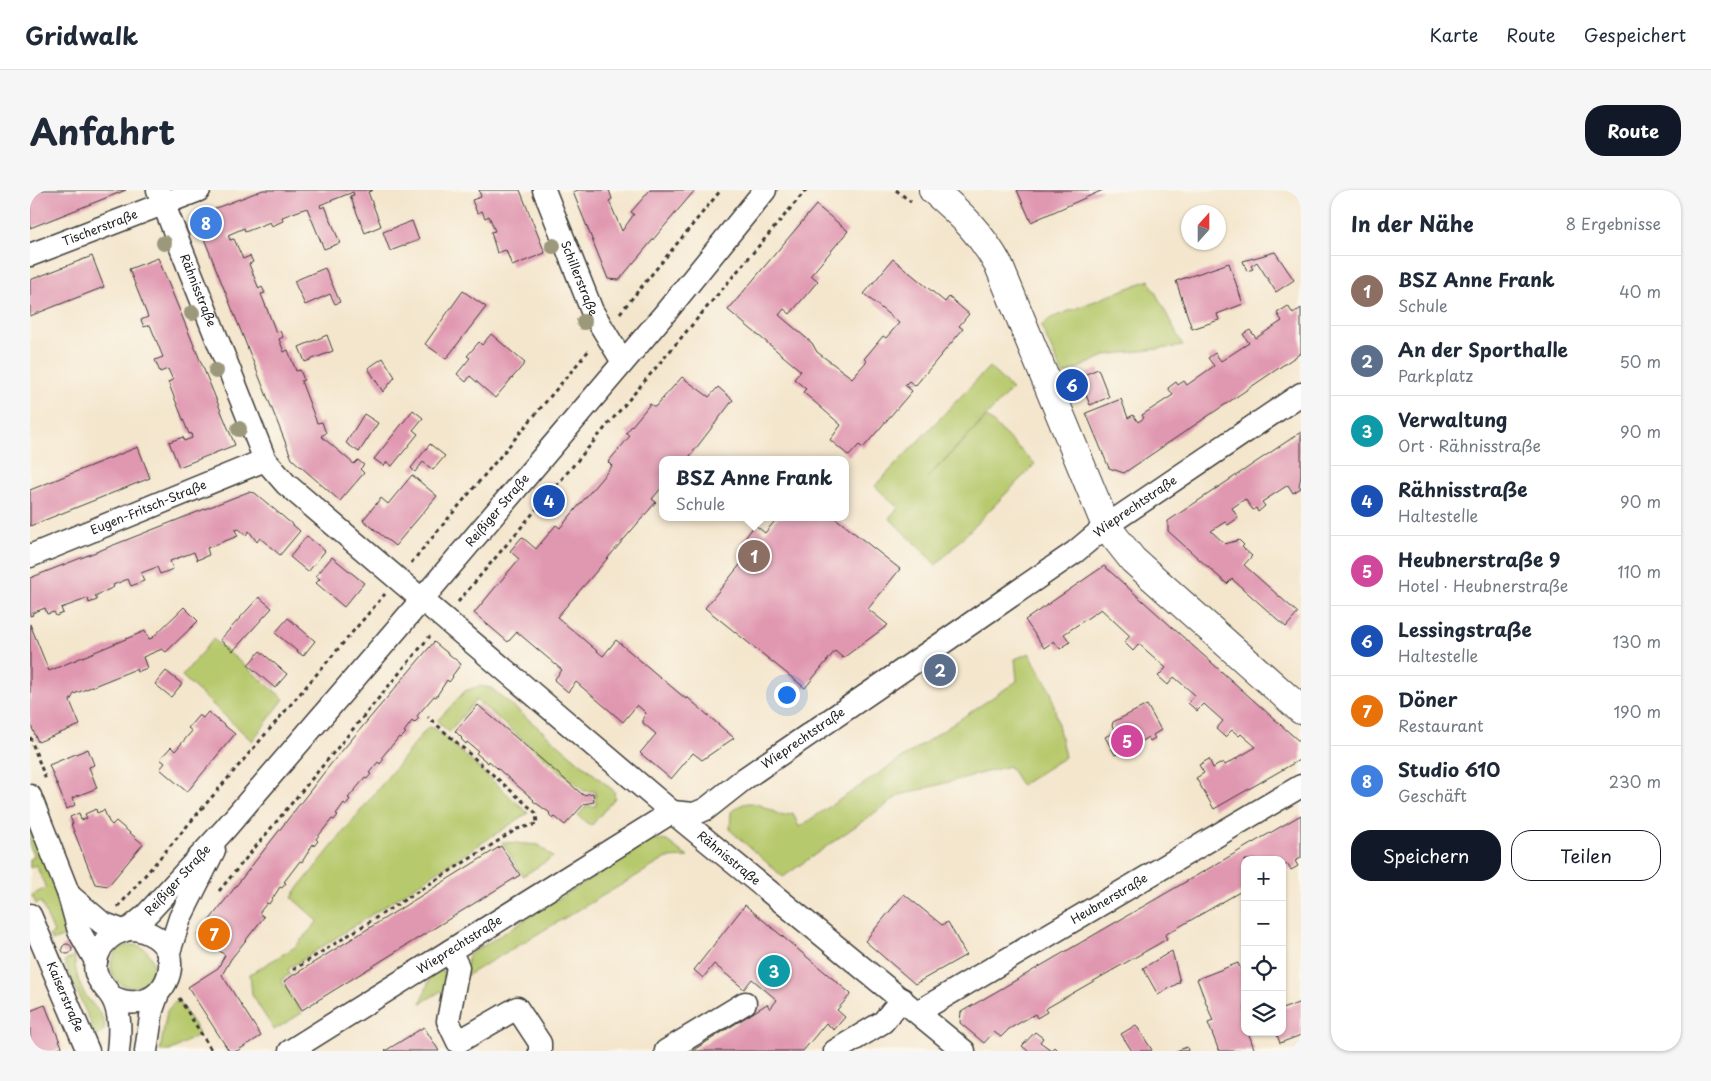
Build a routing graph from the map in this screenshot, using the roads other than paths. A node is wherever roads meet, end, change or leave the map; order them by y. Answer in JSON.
{"nodes":[{"id":1,"x":199,"y":190,"type":"edge"},
{"id":2,"x":544,"y":190,"type":"edge"},
{"id":3,"x":765,"y":190,"type":"edge"},
{"id":4,"x":160,"y":197,"type":"edge"},
{"id":5,"x":925,"y":199,"type":"edge"},
{"id":6,"x":30,"y":255,"type":"edge"},
{"id":7,"x":623,"y":362,"type":"junction"},
{"id":8,"x":1301,"y":394,"type":"edge"},
{"id":9,"x":265,"y":460,"type":"junction"},
{"id":10,"x":1106,"y":526,"type":"junction"},
{"id":11,"x":30,"y":556,"type":"edge"},
{"id":12,"x":422,"y":601,"type":"junction"},
{"id":13,"x":1301,"y":710,"type":"edge"},
{"id":14,"x":1301,"y":786,"type":"edge"},
{"id":15,"x":30,"y":796,"type":"edge"},
{"id":16,"x":672,"y":812,"type":"junction"},
{"id":17,"x":225,"y":829,"type":"junction"},
{"id":18,"x":70,"y":895,"type":"junction"},
{"id":19,"x":30,"y":914,"type":"edge"},
{"id":20,"x":126,"y":930,"type":"junction"},
{"id":21,"x":450,"y":951,"type":"junction"},
{"id":22,"x":168,"y":955,"type":"junction"},
{"id":23,"x":96,"y":961,"type":"junction"},
{"id":24,"x":112,"y":997,"type":"junction"},
{"id":25,"x":165,"y":998,"type":"junction"},
{"id":26,"x":745,"y":1003,"type":"dead end"},
{"id":27,"x":910,"y":1006,"type":"junction"},
{"id":28,"x":460,"y":1046,"type":"edge"},
{"id":29,"x":88,"y":1051,"type":"edge"},
{"id":30,"x":118,"y":1051,"type":"edge"},
{"id":31,"x":146,"y":1051,"type":"edge"},
{"id":32,"x":290,"y":1051,"type":"edge"},
{"id":33,"x":540,"y":1051,"type":"edge"},
{"id":34,"x":666,"y":1051,"type":"edge"},
{"id":35,"x":835,"y":1051,"type":"edge"},
{"id":36,"x":964,"y":1051,"type":"edge"}],
"edges":[{"from":1,"to":4,"type":"street","name":"Tischerstraße"},
{"from":2,"to":7,"type":"street","name":"Schillerstraße"},
{"from":3,"to":7,"type":"street","name":"Reißiger Straße"},
{"from":4,"to":6,"type":"street","name":"Tischerstraße"},
{"from":4,"to":9,"type":"street","name":"Rähnisstraße"},
{"from":5,"to":10,"type":"main road"},
{"from":7,"to":12,"type":"street","name":"Reißiger Straße"},
{"from":8,"to":10,"type":"street","name":"Wieprechtstraße"},
{"from":9,"to":11,"type":"street","name":"Eugen-Fritsch-Straße"},
{"from":9,"to":12,"type":"street","name":"Rähnisstraße"},
{"from":10,"to":13,"type":"main road"},
{"from":10,"to":16,"type":"street","name":"Wieprechtstraße"},
{"from":12,"to":16,"type":"street","name":"Rähnisstraße"},
{"from":12,"to":17,"type":"street","name":"Reißiger Straße"},
{"from":14,"to":27,"type":"street","name":"Heubnerstraße"},
{"from":15,"to":18,"type":"street"},
{"from":16,"to":21,"type":"street","name":"Wieprechtstraße"},
{"from":16,"to":27,"type":"street","name":"Rähnisstraße"},
{"from":17,"to":20,"type":"street","name":"Reißiger Straße"},
{"from":17,"to":22,"type":"street","name":"Reißiger Straße"},
{"from":18,"to":20,"type":"street"},
{"from":18,"to":23,"type":"street"},
{"from":19,"to":29,"type":"street","name":"Kaiserstraße"},
{"from":20,"to":22,"type":"street","name":"Reißiger Straße"},
{"from":20,"to":23,"type":"street","name":"Reißiger Straße"},
{"from":21,"to":28,"type":"street"},
{"from":21,"to":32,"type":"street","name":"Wieprechtstraße"},
{"from":22,"to":25,"type":"street","name":"Reißiger Straße"},
{"from":23,"to":24,"type":"street"},
{"from":24,"to":25,"type":"street"},
{"from":24,"to":30,"type":"street"},
{"from":25,"to":31,"type":"street","name":"Reißiger Straße"},
{"from":26,"to":34,"type":"street"},
{"from":27,"to":35,"type":"street","name":"Heubnerstraße"},
{"from":27,"to":36,"type":"street","name":"Rähnisstraße"},
{"from":28,"to":33,"type":"street"}]}
